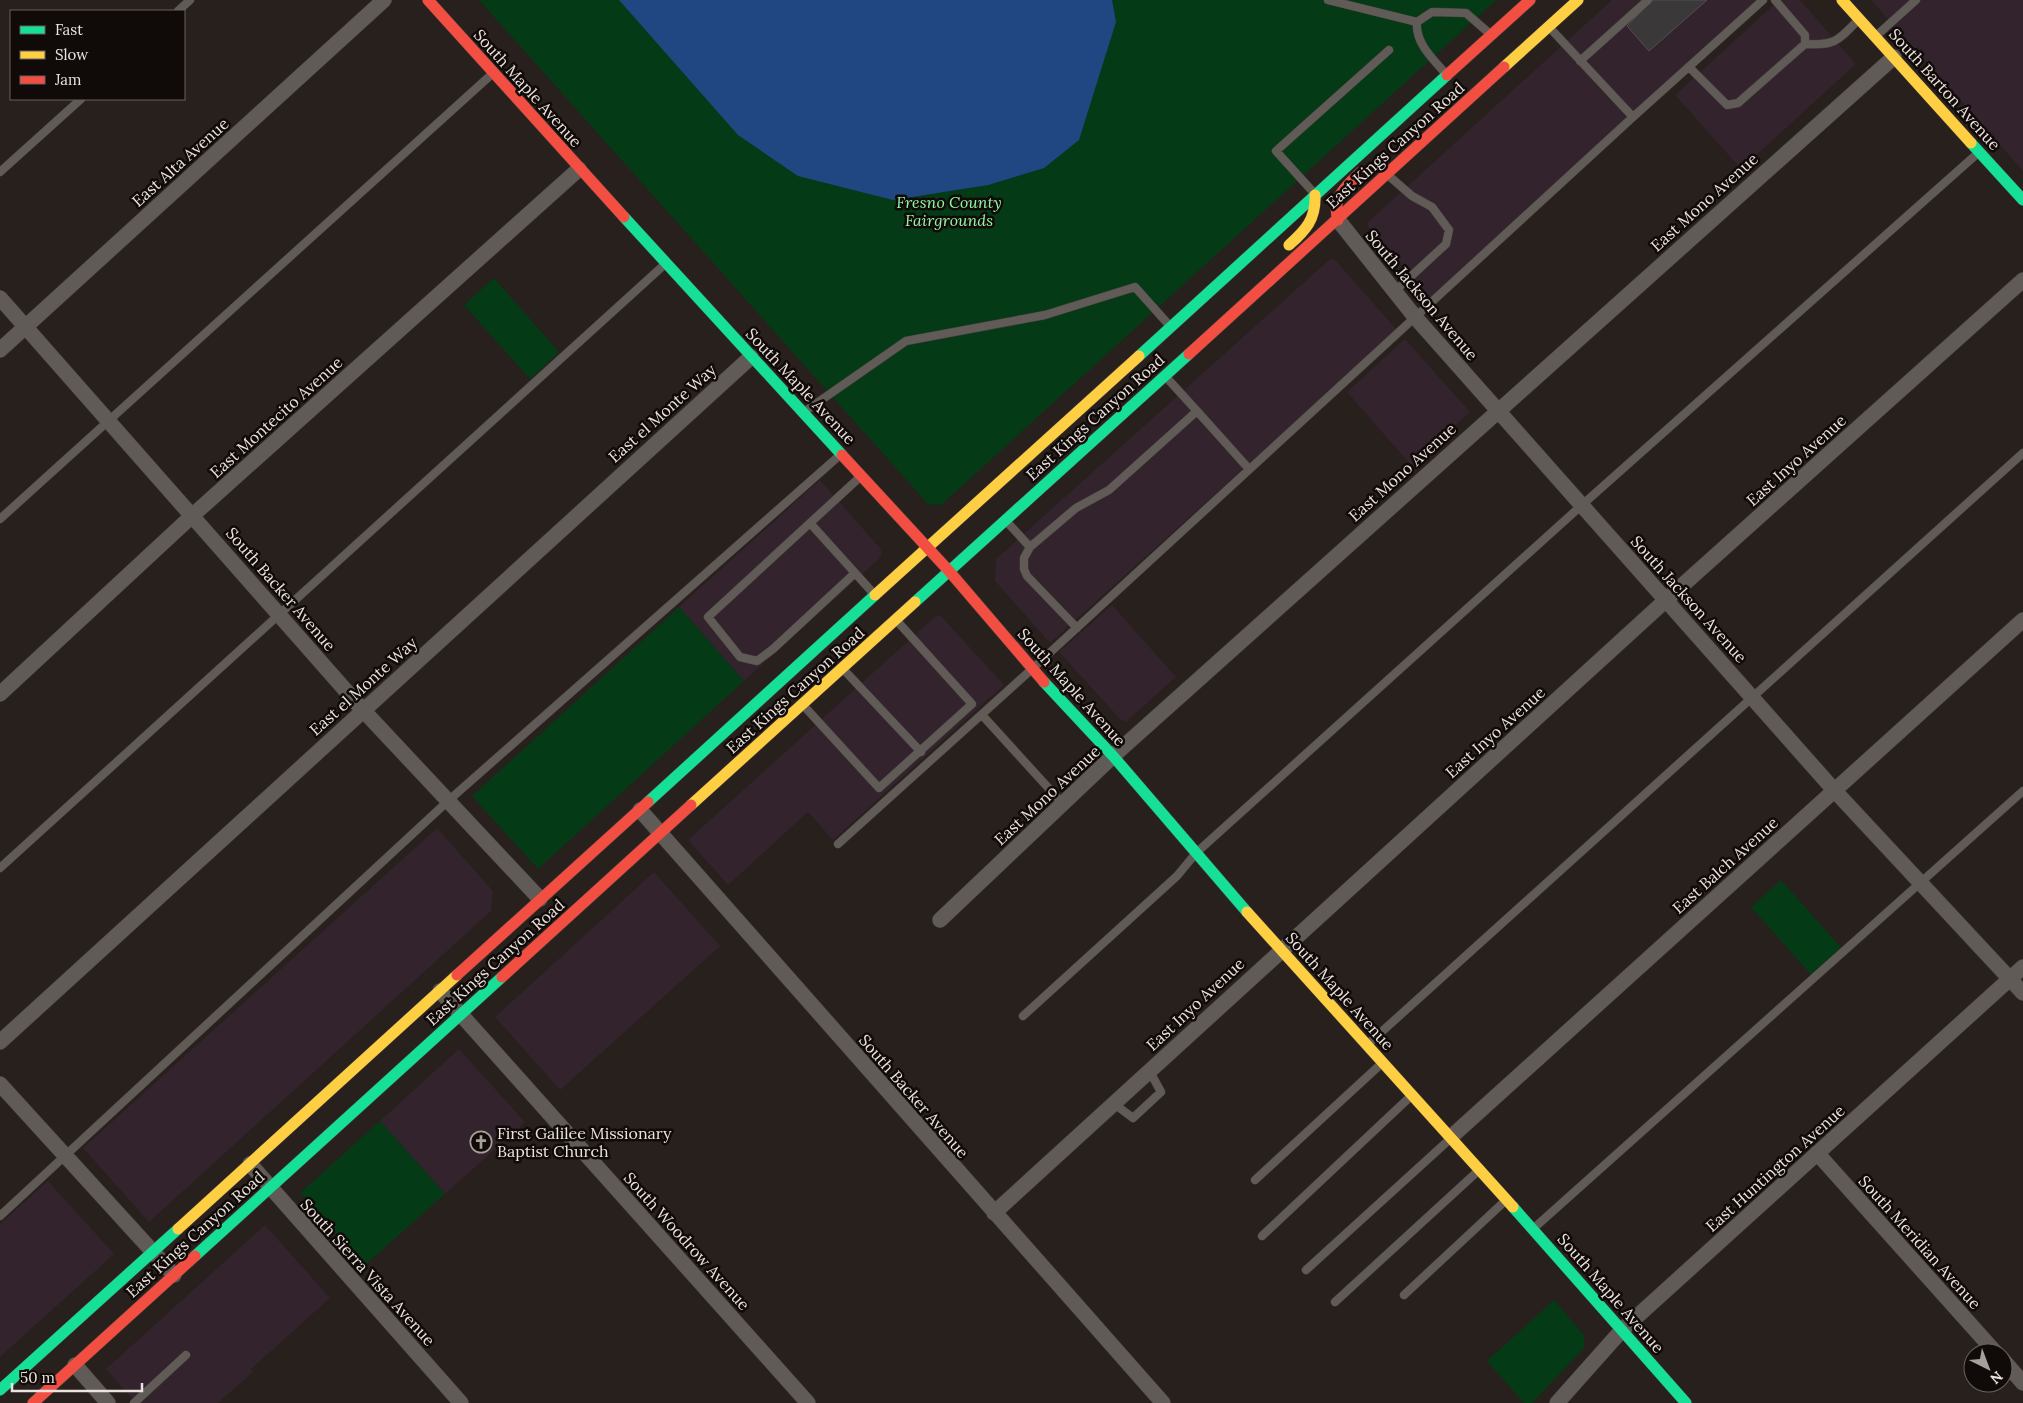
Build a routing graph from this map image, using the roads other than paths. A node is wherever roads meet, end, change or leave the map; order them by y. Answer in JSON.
{"nodes":[{"id":1,"x":190,"y":0,"type":"edge"},
{"id":2,"x":384,"y":0,"type":"edge"},
{"id":3,"x":428,"y":0,"type":"edge"},
{"id":4,"x":1328,"y":0,"type":"edge"},
{"id":5,"x":1530,"y":0,"type":"edge"},
{"id":6,"x":1561,"y":0,"type":"edge"},
{"id":7,"x":1578,"y":0,"type":"edge"},
{"id":8,"x":1648,"y":0,"type":"edge"},
{"id":9,"x":1763,"y":0,"type":"edge"},
{"id":10,"x":1775,"y":0,"type":"edge"},
{"id":11,"x":1842,"y":0,"type":"edge"},
{"id":12,"x":1916,"y":0,"type":"edge"},
{"id":13,"x":179,"y":10,"type":"edge"},
{"id":14,"x":1859,"y":19,"type":"junction"},
{"id":15,"x":1417,"y":22,"type":"junction"},
{"id":16,"x":1549,"y":27,"type":"junction"},
{"id":17,"x":1491,"y":35,"type":"junction"},
{"id":18,"x":1876,"y":36,"type":"junction"},
{"id":19,"x":1805,"y":44,"type":"junction"},
{"id":20,"x":1389,"y":50,"type":"dead end"},
{"id":21,"x":1894,"y":57,"type":"junction"},
{"id":22,"x":1580,"y":61,"type":"junction"},
{"id":23,"x":1477,"y":63,"type":"dead end"},
{"id":24,"x":1689,"y":67,"type":"junction"},
{"id":25,"x":493,"y":73,"type":"junction"},
{"id":26,"x":1447,"y":75,"type":"junction"},
{"id":27,"x":80,"y":100,"type":"edge"},
{"id":28,"x":1633,"y":117,"type":"junction"},
{"id":29,"x":1980,"y":152,"type":"junction"},
{"id":30,"x":1373,"y":161,"type":"dead end"},
{"id":31,"x":579,"y":169,"type":"junction"},
{"id":32,"x":0,"y":172,"type":"edge"},
{"id":33,"x":1387,"y":174,"type":"junction"},
{"id":34,"x":1315,"y":195,"type":"junction"},
{"id":35,"x":2023,"y":200,"type":"edge"},
{"id":36,"x":1338,"y":220,"type":"junction"},
{"id":37,"x":1279,"y":254,"type":"dead end"},
{"id":38,"x":666,"y":264,"type":"junction"},
{"id":39,"x":2023,"y":280,"type":"edge"},
{"id":40,"x":1394,"y":291,"type":"junction"},
{"id":41,"x":0,"y":298,"type":"edge"},
{"id":42,"x":1217,"y":314,"type":"dead end"},
{"id":43,"x":1415,"y":317,"type":"junction"},
{"id":44,"x":1170,"y":326,"type":"junction"},
{"id":45,"x":26,"y":327,"type":"junction"},
{"id":46,"x":0,"y":350,"type":"edge"},
{"id":47,"x":1194,"y":350,"type":"junction"},
{"id":48,"x":750,"y":357,"type":"junction"},
{"id":49,"x":1165,"y":376,"type":"junction"},
{"id":50,"x":1197,"y":410,"type":"junction"},
{"id":51,"x":1498,"y":410,"type":"junction"},
{"id":52,"x":803,"y":413,"type":"junction"},
{"id":53,"x":109,"y":420,"type":"junction"},
{"id":54,"x":2023,"y":453,"type":"edge"},
{"id":55,"x":842,"y":454,"type":"junction"},
{"id":56,"x":1250,"y":469,"type":"junction"},
{"id":57,"x":862,"y":476,"type":"junction"},
{"id":58,"x":1582,"y":505,"type":"junction"},
{"id":59,"x":193,"y":515,"type":"junction"},
{"id":60,"x":0,"y":519,"type":"edge"},
{"id":61,"x":1005,"y":520,"type":"junction"},
{"id":62,"x":810,"y":523,"type":"junction"},
{"id":63,"x":927,"y":547,"type":"junction"},
{"id":64,"x":1030,"y":547,"type":"junction"},
{"id":65,"x":855,"y":572,"type":"junction"},
{"id":66,"x":949,"y":572,"type":"junction"},
{"id":67,"x":874,"y":594,"type":"junction"},
{"id":68,"x":1666,"y":600,"type":"junction"},
{"id":69,"x":279,"y":614,"type":"junction"},
{"id":70,"x":896,"y":620,"type":"junction"},
{"id":71,"x":2023,"y":620,"type":"edge"},
{"id":72,"x":1077,"y":628,"type":"junction"},
{"id":73,"x":842,"y":669,"type":"junction"},
{"id":74,"x":1032,"y":669,"type":"junction"},
{"id":75,"x":0,"y":694,"type":"edge"},
{"id":76,"x":1753,"y":698,"type":"junction"},
{"id":77,"x":802,"y":705,"type":"junction"},
{"id":78,"x":362,"y":709,"type":"junction"},
{"id":79,"x":982,"y":714,"type":"junction"},
{"id":80,"x":921,"y":752,"type":"junction"},
{"id":81,"x":1113,"y":756,"type":"junction"},
{"id":82,"x":1834,"y":790,"type":"junction"},
{"id":83,"x":2023,"y":791,"type":"edge"},
{"id":84,"x":448,"y":801,"type":"junction"},
{"id":85,"x":1063,"y":804,"type":"junction"},
{"id":86,"x":640,"y":810,"type":"junction"},
{"id":87,"x":660,"y":833,"type":"junction"},
{"id":88,"x":838,"y":844,"type":"dead end"},
{"id":89,"x":1196,"y":852,"type":"junction"},
{"id":90,"x":0,"y":868,"type":"edge"},
{"id":91,"x":1921,"y":883,"type":"junction"},
{"id":92,"x":540,"y":899,"type":"junction"},
{"id":93,"x":940,"y":920,"type":"dead end"},
{"id":94,"x":1280,"y":950,"type":"junction"},
{"id":95,"x":2023,"y":967,"type":"edge"},
{"id":96,"x":2010,"y":979,"type":"junction"},
{"id":97,"x":440,"y":991,"type":"junction"},
{"id":98,"x":2023,"y":993,"type":"edge"},
{"id":99,"x":462,"y":1015,"type":"junction"},
{"id":100,"x":1023,"y":1016,"type":"dead end"},
{"id":101,"x":0,"y":1042,"type":"edge"},
{"id":102,"x":1367,"y":1045,"type":"junction"},
{"id":103,"x":1383,"y":1063,"type":"junction"},
{"id":104,"x":1149,"y":1070,"type":"junction"},
{"id":105,"x":0,"y":1084,"type":"edge"},
{"id":106,"x":1412,"y":1095,"type":"junction"},
{"id":107,"x":1113,"y":1103,"type":"junction"},
{"id":108,"x":1451,"y":1137,"type":"junction"},
{"id":109,"x":1817,"y":1153,"type":"junction"},
{"id":110,"x":65,"y":1158,"type":"junction"},
{"id":111,"x":250,"y":1164,"type":"junction"},
{"id":112,"x":1480,"y":1170,"type":"junction"},
{"id":113,"x":1254,"y":1180,"type":"dead end"},
{"id":114,"x":270,"y":1188,"type":"junction"},
{"id":115,"x":1507,"y":1200,"type":"junction"},
{"id":116,"x":994,"y":1213,"type":"junction"},
{"id":117,"x":0,"y":1216,"type":"edge"},
{"id":118,"x":1533,"y":1229,"type":"junction"},
{"id":119,"x":1262,"y":1236,"type":"dead end"},
{"id":120,"x":153,"y":1252,"type":"junction"},
{"id":121,"x":1306,"y":1270,"type":"dead end"},
{"id":122,"x":174,"y":1275,"type":"junction"},
{"id":123,"x":1404,"y":1295,"type":"dead end"},
{"id":124,"x":1335,"y":1302,"type":"dead end"},
{"id":125,"x":1622,"y":1330,"type":"junction"},
{"id":126,"x":1987,"y":1343,"type":"edge"},
{"id":127,"x":186,"y":1355,"type":"dead end"},
{"id":128,"x":75,"y":1365,"type":"junction"},
{"id":129,"x":2013,"y":1371,"type":"edge"},
{"id":130,"x":2023,"y":1382,"type":"edge"},
{"id":131,"x":0,"y":1390,"type":"edge"},
{"id":132,"x":34,"y":1403,"type":"edge"},
{"id":133,"x":108,"y":1403,"type":"edge"},
{"id":134,"x":134,"y":1403,"type":"edge"},
{"id":135,"x":461,"y":1403,"type":"edge"},
{"id":136,"x":808,"y":1403,"type":"edge"},
{"id":137,"x":1163,"y":1403,"type":"edge"},
{"id":138,"x":1557,"y":1403,"type":"edge"},
{"id":139,"x":1686,"y":1403,"type":"edge"}],
"edges":[{"from":1,"to":13,"type":"lane"},
{"from":2,"to":45,"type":"street","name":"East Alta Avenue"},
{"from":3,"to":25,"type":"main road","name":"South Maple Avenue"},
{"from":4,"to":15,"type":"lane"},
{"from":5,"to":17,"type":"main road","name":"East Kings Canyon Road"},
{"from":6,"to":16,"type":"main road"},
{"from":7,"to":16,"type":"main road","name":"East Kings Canyon Road"},
{"from":8,"to":22,"type":"lane"},
{"from":9,"to":24,"type":"lane"},
{"from":10,"to":19,"type":"lane"},
{"from":11,"to":14,"type":"main road","name":"South Barton Avenue"},
{"from":12,"to":18,"type":"lane"},
{"from":14,"to":18,"type":"main road","name":"South Barton Avenue"},
{"from":14,"to":19,"type":"lane"},
{"from":15,"to":17,"type":"lane"},
{"from":15,"to":26,"type":"lane"},
{"from":16,"to":22,"type":"lane"},
{"from":16,"to":33,"type":"main road","name":"East Kings Canyon Road"},
{"from":17,"to":23,"type":"main road"},
{"from":17,"to":26,"type":"main road","name":"East Kings Canyon Road"},
{"from":18,"to":21,"type":"main road","name":"South Barton Avenue"},
{"from":19,"to":24,"type":"lane"},
{"from":20,"to":34,"type":"lane"},
{"from":21,"to":29,"type":"main road","name":"South Barton Avenue"},
{"from":21,"to":51,"type":"street","name":"East Mono Avenue"},
{"from":22,"to":28,"type":"lane"},
{"from":24,"to":28,"type":"lane"},
{"from":25,"to":31,"type":"main road","name":"South Maple Avenue"},
{"from":25,"to":53,"type":"lane"},
{"from":26,"to":34,"type":"main road","name":"East Kings Canyon Road"},
{"from":27,"to":32,"type":"lane"},
{"from":28,"to":43,"type":"lane"},
{"from":29,"to":35,"type":"main road","name":"South Barton Avenue"},
{"from":29,"to":58,"type":"lane"},
{"from":30,"to":36,"type":"main road"},
{"from":31,"to":38,"type":"main road","name":"South Maple Avenue"},
{"from":31,"to":59,"type":"street","name":"East Montecito Avenue"},
{"from":33,"to":36,"type":"main road","name":"East Kings Canyon Road"},
{"from":33,"to":40,"type":"lane"},
{"from":34,"to":37,"type":"main road"},
{"from":34,"to":44,"type":"main road","name":"East Kings Canyon Road"},
{"from":36,"to":40,"type":"street","name":"South Jackson Avenue"},
{"from":36,"to":47,"type":"main road","name":"East Kings Canyon Road"},
{"from":38,"to":48,"type":"main road","name":"South Maple Avenue"},
{"from":38,"to":69,"type":"lane"},
{"from":39,"to":68,"type":"street","name":"East Inyo Avenue"},
{"from":40,"to":43,"type":"street","name":"South Jackson Avenue"},
{"from":41,"to":45,"type":"street","name":"South Backer Avenue"},
{"from":42,"to":47,"type":"main road"},
{"from":43,"to":51,"type":"street","name":"South Jackson Avenue"},
{"from":43,"to":56,"type":"lane"},
{"from":44,"to":52,"type":"lane"},
{"from":44,"to":63,"type":"main road","name":"East Kings Canyon Road"},
{"from":45,"to":46,"type":"street","name":"East Alta Avenue"},
{"from":45,"to":53,"type":"street","name":"South Backer Avenue"},
{"from":47,"to":49,"type":"main road","name":"East Kings Canyon Road"},
{"from":48,"to":52,"type":"main road","name":"South Maple Avenue"},
{"from":48,"to":78,"type":"street","name":"East el Monte Way"},
{"from":49,"to":50,"type":"lane"},
{"from":49,"to":61,"type":"main road","name":"East Kings Canyon Road"},
{"from":50,"to":56,"type":"lane"},
{"from":50,"to":64,"type":"lane"},
{"from":51,"to":58,"type":"street","name":"South Jackson Avenue"},
{"from":51,"to":81,"type":"street","name":"East Mono Avenue"},
{"from":52,"to":55,"type":"main road","name":"South Maple Avenue"},
{"from":53,"to":59,"type":"street","name":"South Backer Avenue"},
{"from":53,"to":60,"type":"lane"},
{"from":54,"to":76,"type":"lane"},
{"from":55,"to":57,"type":"main road","name":"South Maple Avenue"},
{"from":55,"to":84,"type":"lane"},
{"from":56,"to":72,"type":"lane"},
{"from":57,"to":62,"type":"lane"},
{"from":57,"to":63,"type":"main road","name":"South Maple Avenue"},
{"from":58,"to":68,"type":"street","name":"South Jackson Avenue"},
{"from":58,"to":89,"type":"lane"},
{"from":59,"to":69,"type":"street","name":"South Backer Avenue"},
{"from":59,"to":75,"type":"street","name":"East Montecito Avenue"},
{"from":61,"to":64,"type":"lane"},
{"from":61,"to":66,"type":"main road","name":"East Kings Canyon Road"},
{"from":62,"to":65,"type":"lane"},
{"from":62,"to":65,"type":"lane"},
{"from":63,"to":66,"type":"main road","name":"South Maple Avenue"},
{"from":63,"to":67,"type":"main road","name":"East Kings Canyon Road"},
{"from":64,"to":72,"type":"lane"},
{"from":65,"to":67,"type":"lane"},
{"from":66,"to":70,"type":"main road","name":"East Kings Canyon Road"},
{"from":66,"to":74,"type":"main road","name":"South Maple Avenue"},
{"from":67,"to":86,"type":"main road","name":"East Kings Canyon Road"},
{"from":68,"to":76,"type":"street","name":"South Jackson Avenue"},
{"from":68,"to":94,"type":"street","name":"East Inyo Avenue"},
{"from":69,"to":78,"type":"street","name":"South Backer Avenue"},
{"from":69,"to":90,"type":"lane"},
{"from":70,"to":73,"type":"main road","name":"East Kings Canyon Road"},
{"from":70,"to":80,"type":"lane"},
{"from":71,"to":82,"type":"street","name":"East Balch Avenue"},
{"from":72,"to":74,"type":"lane"},
{"from":73,"to":77,"type":"main road","name":"East Kings Canyon Road"},
{"from":73,"to":80,"type":"lane"},
{"from":74,"to":79,"type":"lane"},
{"from":74,"to":81,"type":"main road","name":"South Maple Avenue"},
{"from":76,"to":82,"type":"street","name":"South Jackson Avenue"},
{"from":76,"to":102,"type":"lane"},
{"from":77,"to":80,"type":"lane"},
{"from":77,"to":87,"type":"main road","name":"East Kings Canyon Road"},
{"from":78,"to":84,"type":"street","name":"South Backer Avenue"},
{"from":78,"to":101,"type":"street","name":"East el Monte Way"},
{"from":79,"to":85,"type":"lane"},
{"from":79,"to":88,"type":"lane"},
{"from":81,"to":85,"type":"street","name":"East Mono Avenue"},
{"from":81,"to":89,"type":"main road","name":"South Maple Avenue"},
{"from":82,"to":91,"type":"street","name":"South Jackson Avenue"},
{"from":82,"to":108,"type":"street","name":"East Balch Avenue"},
{"from":83,"to":91,"type":"lane"},
{"from":84,"to":92,"type":"street","name":"South Backer Avenue"},
{"from":84,"to":110,"type":"lane"},
{"from":85,"to":93,"type":"street","name":"East Mono Avenue"},
{"from":86,"to":87,"type":"street","name":"South Backer Avenue"},
{"from":86,"to":92,"type":"main road","name":"East Kings Canyon Road"},
{"from":87,"to":99,"type":"main road","name":"East Kings Canyon Road"},
{"from":87,"to":116,"type":"street","name":"South Backer Avenue"},
{"from":89,"to":94,"type":"main road","name":"South Maple Avenue"},
{"from":89,"to":100,"type":"lane"},
{"from":91,"to":96,"type":"street","name":"South Jackson Avenue"},
{"from":91,"to":118,"type":"lane"},
{"from":92,"to":97,"type":"main road","name":"East Kings Canyon Road"},
{"from":94,"to":102,"type":"main road","name":"South Maple Avenue"},
{"from":94,"to":104,"type":"street","name":"East Inyo Avenue"},
{"from":95,"to":96,"type":"street","name":"East Huntington Avenue"},
{"from":96,"to":98,"type":"street","name":"South Jackson Avenue"},
{"from":96,"to":109,"type":"street","name":"East Huntington Avenue"},
{"from":97,"to":99,"type":"street","name":"South Woodrow Avenue"},
{"from":97,"to":111,"type":"main road","name":"East Kings Canyon Road"},
{"from":99,"to":114,"type":"main road","name":"East Kings Canyon Road"},
{"from":99,"to":136,"type":"street","name":"South Woodrow Avenue"},
{"from":102,"to":103,"type":"main road","name":"South Maple Avenue"},
{"from":103,"to":106,"type":"main road","name":"South Maple Avenue"},
{"from":103,"to":113,"type":"lane"},
{"from":104,"to":107,"type":"street","name":"East Inyo Avenue"},
{"from":104,"to":107,"type":"lane"},
{"from":105,"to":110,"type":"street"},
{"from":106,"to":108,"type":"main road","name":"South Maple Avenue"},
{"from":106,"to":119,"type":"lane"},
{"from":107,"to":116,"type":"street","name":"East Inyo Avenue"},
{"from":108,"to":112,"type":"main road","name":"South Maple Avenue"},
{"from":108,"to":121,"type":"lane"},
{"from":109,"to":125,"type":"street","name":"East Huntington Avenue"},
{"from":109,"to":126,"type":"street","name":"South Meridian Avenue"},
{"from":110,"to":117,"type":"lane"},
{"from":110,"to":120,"type":"street"},
{"from":111,"to":114,"type":"street","name":"South Sierra Vista Avenue"},
{"from":111,"to":120,"type":"main road","name":"East Kings Canyon Road"},
{"from":112,"to":115,"type":"main road","name":"South Maple Avenue"},
{"from":112,"to":124,"type":"lane"},
{"from":114,"to":122,"type":"main road","name":"East Kings Canyon Road"},
{"from":114,"to":135,"type":"street","name":"South Sierra Vista Avenue"},
{"from":115,"to":118,"type":"main road","name":"South Maple Avenue"},
{"from":115,"to":123,"type":"lane"},
{"from":116,"to":137,"type":"street","name":"South Backer Avenue"},
{"from":118,"to":125,"type":"main road","name":"South Maple Avenue"},
{"from":120,"to":122,"type":"street"},
{"from":120,"to":131,"type":"main road","name":"East Kings Canyon Road"},
{"from":122,"to":128,"type":"main road","name":"East Kings Canyon Road"},
{"from":125,"to":138,"type":"street","name":"East Huntington Avenue"},
{"from":125,"to":139,"type":"main road","name":"South Maple Avenue"},
{"from":127,"to":134,"type":"lane"},
{"from":128,"to":132,"type":"main road","name":"East Kings Canyon Road"},
{"from":128,"to":133,"type":"street"},
{"from":129,"to":130,"type":"street"}]}
